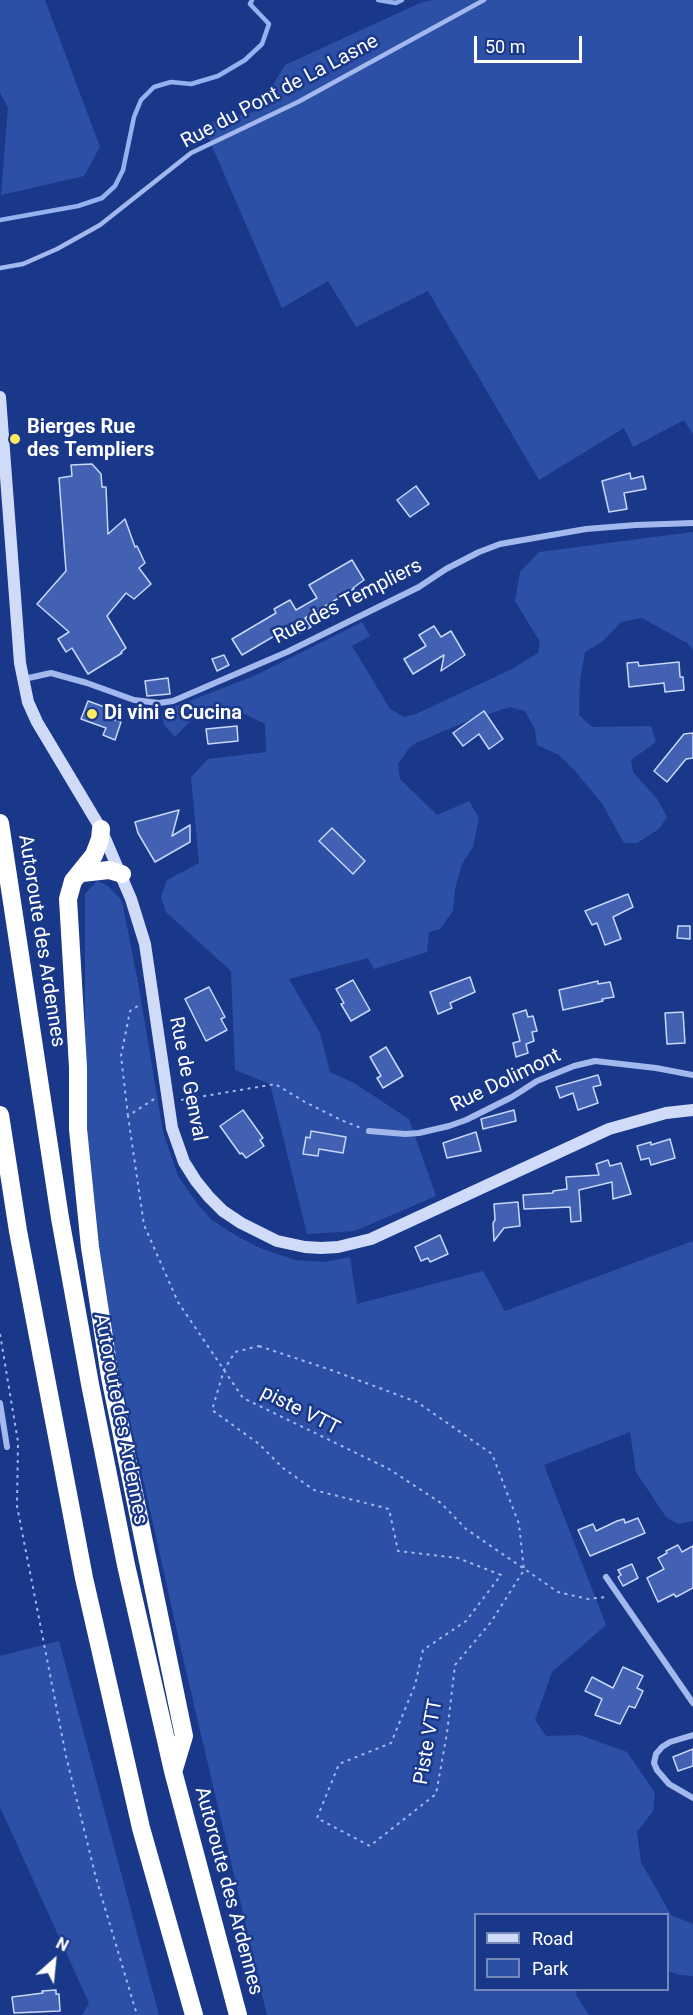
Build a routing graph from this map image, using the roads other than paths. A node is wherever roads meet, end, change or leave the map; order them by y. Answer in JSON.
{"nodes":[{"id":1,"x":484,"y":0,"type":"edge"},
{"id":2,"x":0,"y":268,"type":"edge"},
{"id":3,"x":0,"y":397,"type":"edge"},
{"id":4,"x":693,"y":523,"type":"edge"},
{"id":5,"x":24,"y":678,"type":"junction"},
{"id":6,"x":0,"y":823,"type":"edge"},
{"id":7,"x":101,"y":829,"type":"junction"},
{"id":8,"x":82,"y":873,"type":"junction"},
{"id":9,"x":122,"y":874,"type":"junction"},
{"id":10,"x":693,"y":1075,"type":"edge"},
{"id":11,"x":693,"y":1110,"type":"edge"},
{"id":12,"x":0,"y":1115,"type":"edge"},
{"id":13,"x":369,"y":1131,"type":"road end"},
{"id":14,"x":0,"y":1207,"type":"edge"},
{"id":15,"x":18,"y":1231,"type":"junction"},
{"id":16,"x":0,"y":1403,"type":"edge"},
{"id":17,"x":7,"y":1447,"type":"dead end"},
{"id":18,"x":606,"y":1577,"type":"dead end"},
{"id":19,"x":693,"y":1703,"type":"edge"},
{"id":20,"x":693,"y":1735,"type":"edge"},
{"id":21,"x":173,"y":1771,"type":"junction"},
{"id":22,"x":693,"y":1798,"type":"edge"},
{"id":23,"x":194,"y":2015,"type":"edge"},
{"id":24,"x":238,"y":2015,"type":"edge"}],
"edges":[{"from":1,"to":2,"type":"lane","name":"Rue du Pont de La Lasne"},
{"from":3,"to":5,"type":"street","name":"Rue de Genval"},
{"from":4,"to":5,"type":"street","name":"Rue des Templiers"},
{"from":5,"to":7,"type":"street","name":"Rue de Genval"},
{"from":6,"to":21,"type":"highway","name":"Autoroute des Ardennes"},
{"from":7,"to":8,"type":"highway"},
{"from":7,"to":9,"type":"street","name":"Rue de Genval"},
{"from":8,"to":9,"type":"highway"},
{"from":8,"to":21,"type":"highway"},
{"from":9,"to":11,"type":"street","name":"Rue de Genval"},
{"from":10,"to":13,"type":"street","name":"Rue Dolimont"},
{"from":12,"to":15,"type":"highway"},
{"from":14,"to":15,"type":"highway"},
{"from":15,"to":23,"type":"highway"},
{"from":16,"to":17,"type":"street"},
{"from":18,"to":19,"type":"street"},
{"from":20,"to":22,"type":"street"},
{"from":21,"to":24,"type":"highway","name":"Autoroute des Ardennes"}]}
